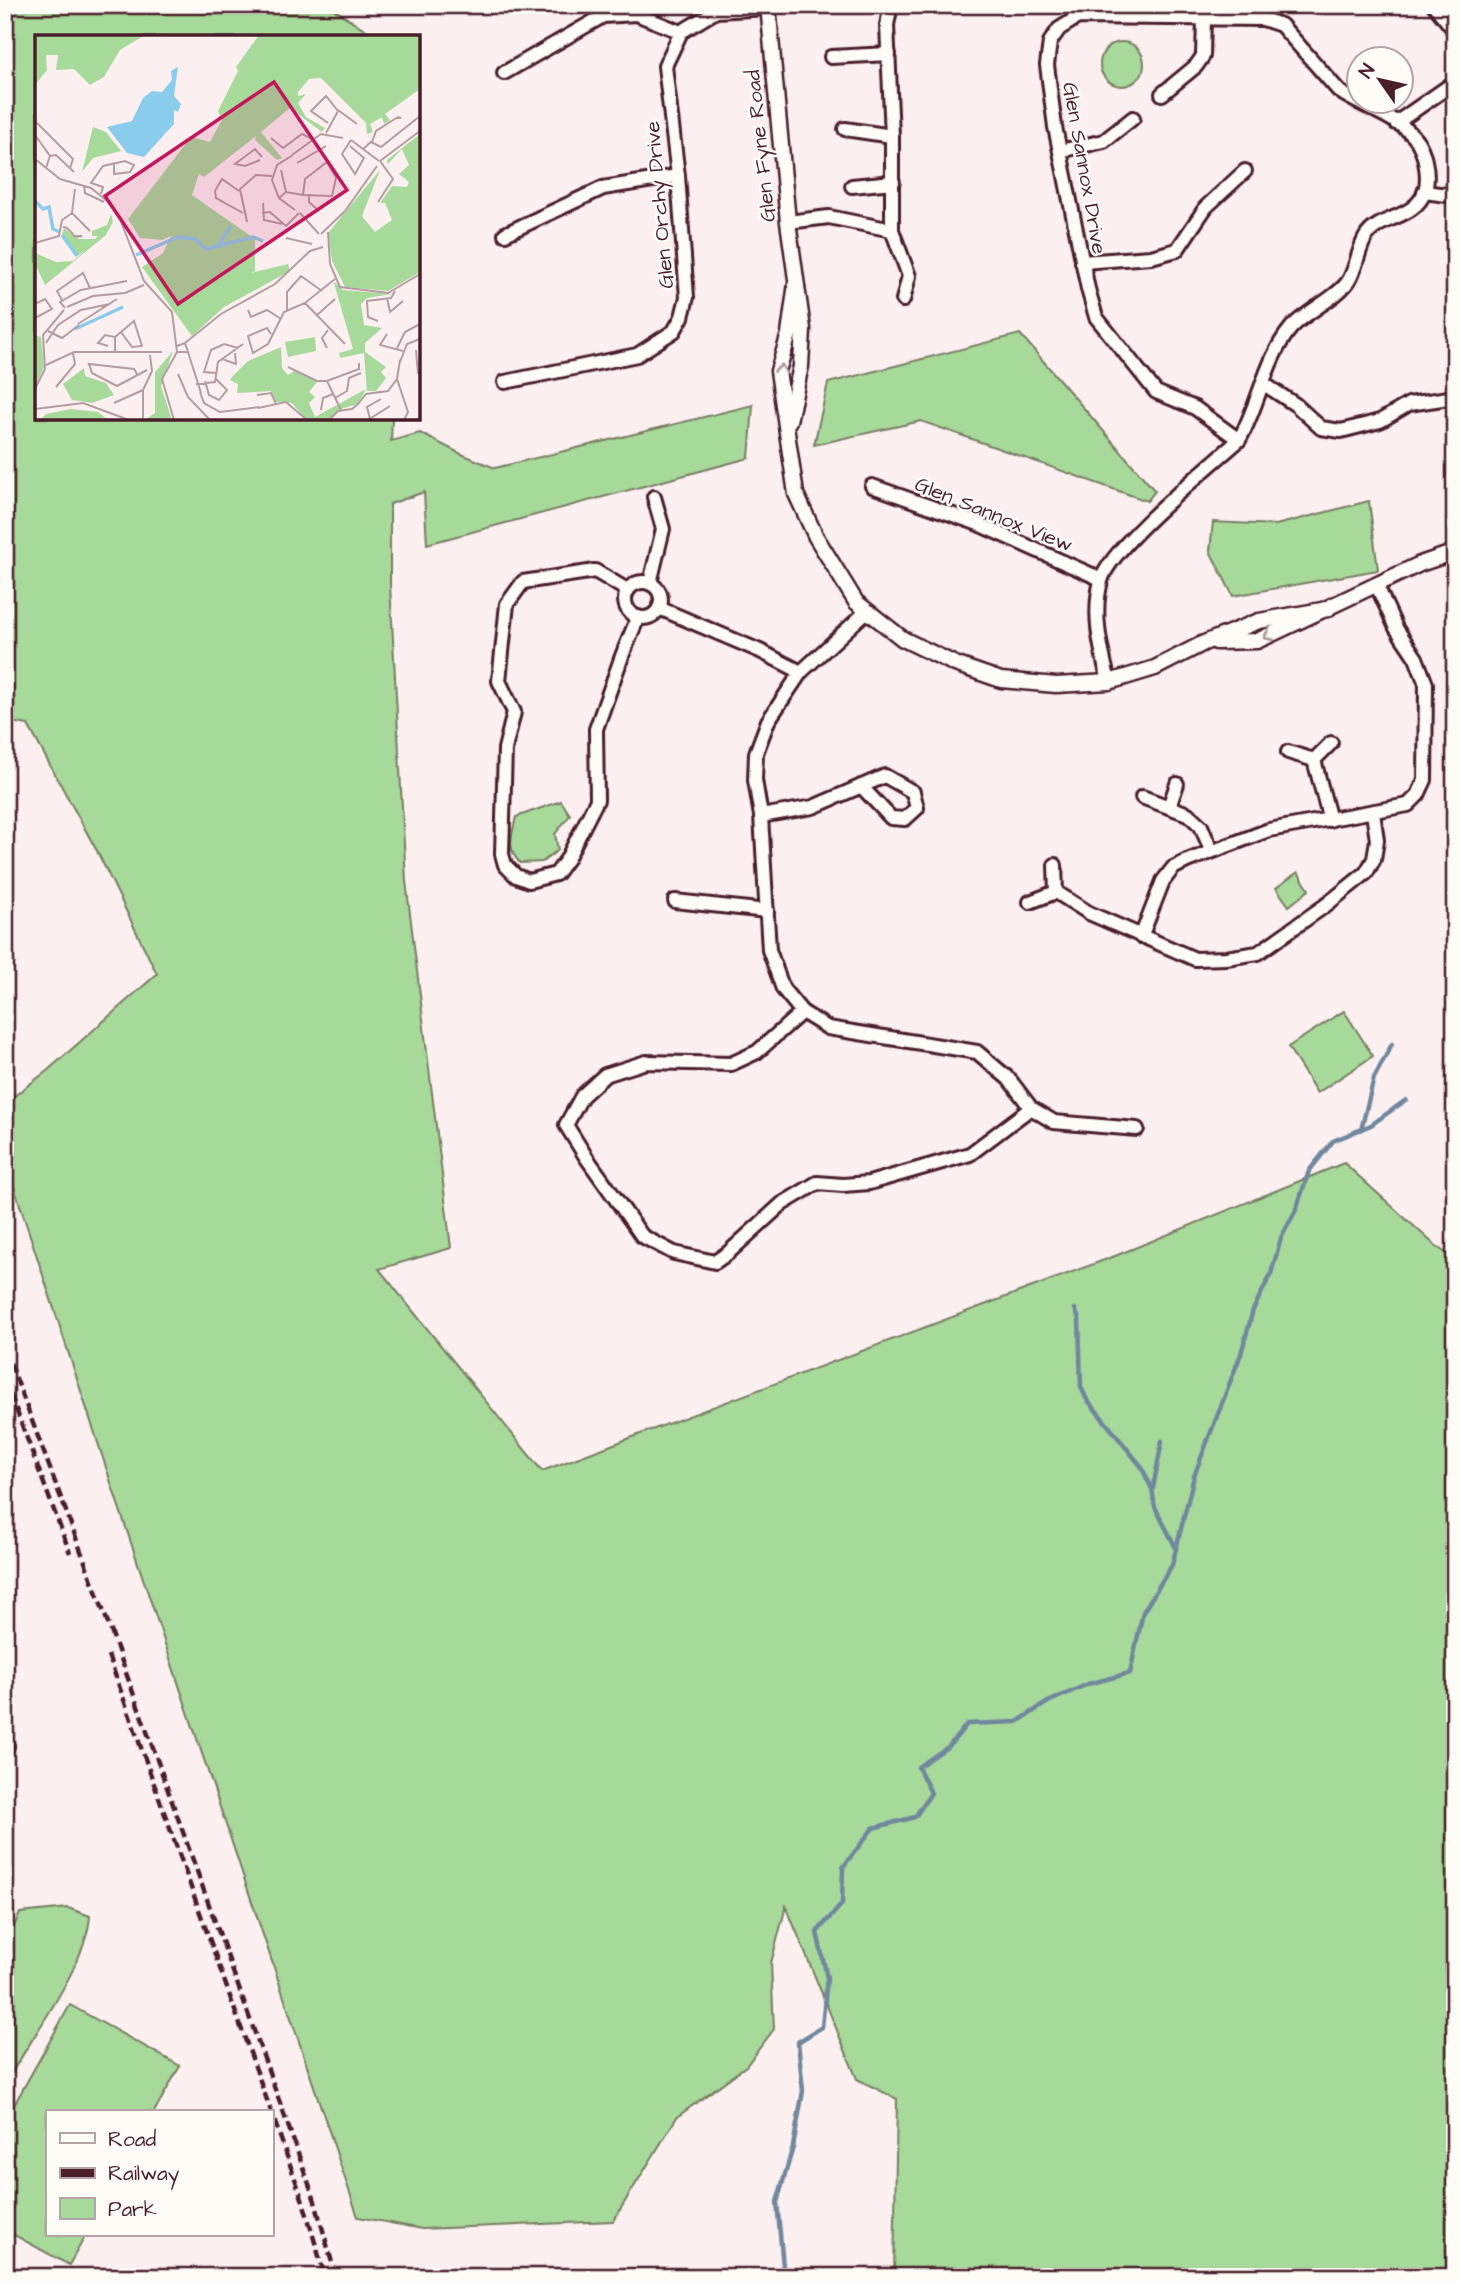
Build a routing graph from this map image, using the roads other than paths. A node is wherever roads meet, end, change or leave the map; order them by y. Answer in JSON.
{"nodes":[{"id":1,"x":649,"y":5,"type":"edge"},
{"id":2,"x":891,"y":5,"type":"edge"},
{"id":3,"x":1434,"y":5,"type":"edge"},
{"id":4,"x":768,"y":7,"type":"edge"},
{"id":5,"x":636,"y":14,"type":"junction"},
{"id":6,"x":1204,"y":18,"type":"junction"},
{"id":7,"x":1455,"y":31,"type":"edge"},
{"id":8,"x":681,"y":32,"type":"junction"},
{"id":9,"x":889,"y":54,"type":"junction"},
{"id":10,"x":831,"y":57,"type":"dead end"},
{"id":11,"x":505,"y":73,"type":"dead end"},
{"id":12,"x":1455,"y":82,"type":"edge"},
{"id":13,"x":1161,"y":94,"type":"dead end"},
{"id":14,"x":1133,"y":118,"type":"dead end"},
{"id":15,"x":1396,"y":123,"type":"junction"},
{"id":16,"x":845,"y":129,"type":"dead end"},
{"id":17,"x":892,"y":136,"type":"junction"},
{"id":18,"x":1060,"y":151,"type":"junction"},
{"id":19,"x":1245,"y":171,"type":"dead end"},
{"id":20,"x":678,"y":176,"type":"junction"},
{"id":21,"x":893,"y":182,"type":"junction"},
{"id":22,"x":852,"y":186,"type":"dead end"},
{"id":23,"x":1424,"y":192,"type":"junction"},
{"id":24,"x":1455,"y":196,"type":"edge"},
{"id":25,"x":788,"y":222,"type":"junction"},
{"id":26,"x":892,"y":230,"type":"junction"},
{"id":27,"x":505,"y":234,"type":"dead end"},
{"id":28,"x":1082,"y":262,"type":"junction"},
{"id":29,"x":796,"y":283,"type":"junction"},
{"id":30,"x":903,"y":300,"type":"dead end"},
{"id":31,"x":505,"y":382,"type":"dead end"},
{"id":32,"x":1264,"y":384,"type":"junction"},
{"id":33,"x":1455,"y":397,"type":"edge"},
{"id":34,"x":788,"y":436,"type":"junction"},
{"id":35,"x":1239,"y":440,"type":"junction"},
{"id":36,"x":872,"y":486,"type":"dead end"},
{"id":37,"x":654,"y":497,"type":"dead end"},
{"id":38,"x":1455,"y":552,"type":"edge"},
{"id":39,"x":1101,"y":579,"type":"junction"},
{"id":40,"x":650,"y":583,"type":"junction"},
{"id":41,"x":1377,"y":586,"type":"junction"},
{"id":42,"x":627,"y":590,"type":"junction"},
{"id":43,"x":659,"y":608,"type":"junction"},
{"id":44,"x":867,"y":611,"type":"junction"},
{"id":45,"x":638,"y":617,"type":"junction"},
{"id":46,"x":801,"y":672,"type":"junction"},
{"id":47,"x":1108,"y":682,"type":"junction"},
{"id":48,"x":1331,"y":743,"type":"dead end"},
{"id":49,"x":1288,"y":752,"type":"dead end"},
{"id":50,"x":1314,"y":760,"type":"junction"},
{"id":51,"x":1177,"y":784,"type":"dead end"},
{"id":52,"x":861,"y":786,"type":"dead end"},
{"id":53,"x":1142,"y":797,"type":"dead end"},
{"id":54,"x":1169,"y":807,"type":"junction"},
{"id":55,"x":1373,"y":813,"type":"junction"},
{"id":56,"x":761,"y":816,"type":"junction"},
{"id":57,"x":1330,"y":820,"type":"junction"},
{"id":58,"x":1211,"y":850,"type":"junction"},
{"id":59,"x":1055,"y":864,"type":"dead end"},
{"id":60,"x":1056,"y":892,"type":"junction"},
{"id":61,"x":675,"y":901,"type":"dead end"},
{"id":62,"x":1030,"y":902,"type":"dead end"},
{"id":63,"x":766,"y":911,"type":"junction"},
{"id":64,"x":1141,"y":937,"type":"junction"},
{"id":65,"x":802,"y":1012,"type":"junction"},
{"id":66,"x":1031,"y":1108,"type":"junction"},
{"id":67,"x":1137,"y":1129,"type":"dead end"}],
"edges":[{"from":1,"to":5,"type":"street"},
{"from":2,"to":9,"type":"street"},
{"from":3,"to":7,"type":"street"},
{"from":4,"to":8,"type":"street"},
{"from":4,"to":25,"type":"street","name":"Glen Fyne Road"},
{"from":5,"to":8,"type":"street"},
{"from":5,"to":11,"type":"street"},
{"from":6,"to":13,"type":"street"},
{"from":6,"to":15,"type":"street","name":"Glen Sannox Drive"},
{"from":6,"to":18,"type":"street","name":"Glen Sannox Drive"},
{"from":8,"to":20,"type":"street","name":"Glen Orchy Drive"},
{"from":9,"to":10,"type":"street"},
{"from":9,"to":17,"type":"street"},
{"from":12,"to":15,"type":"street"},
{"from":14,"to":18,"type":"street"},
{"from":15,"to":23,"type":"street","name":"Glen Sannox Drive"},
{"from":16,"to":17,"type":"street"},
{"from":17,"to":21,"type":"street"},
{"from":18,"to":28,"type":"street","name":"Glen Sannox Drive"},
{"from":19,"to":28,"type":"street"},
{"from":20,"to":27,"type":"street"},
{"from":20,"to":31,"type":"street","name":"Glen Orchy Drive"},
{"from":21,"to":22,"type":"street"},
{"from":21,"to":26,"type":"street"},
{"from":23,"to":24,"type":"street"},
{"from":23,"to":32,"type":"street"},
{"from":25,"to":26,"type":"street"},
{"from":25,"to":29,"type":"street","name":"Glen Fyne Road"},
{"from":26,"to":30,"type":"street"},
{"from":28,"to":35,"type":"street","name":"Glen Sannox Drive"},
{"from":29,"to":34,"type":"street","name":"Glen Fyne Road"},
{"from":34,"to":29,"type":"street","name":"Glen Fyne Road","one_way":true},
{"from":32,"to":33,"type":"street"},
{"from":32,"to":35,"type":"street"},
{"from":34,"to":44,"type":"street","name":"Glen Fyne Road"},
{"from":35,"to":39,"type":"street"},
{"from":36,"to":39,"type":"street","name":"Glen Sannox View"},
{"from":37,"to":40,"type":"street"},
{"from":38,"to":41,"type":"street","name":"Glen Fyne Road"},
{"from":39,"to":47,"type":"street"},
{"from":40,"to":42,"type":"street"},
{"from":40,"to":43,"type":"street"},
{"from":41,"to":47,"type":"street","name":"Glen Fyne Road"},
{"from":41,"to":55,"type":"street"},
{"from":42,"to":45,"type":"street"},
{"from":42,"to":45,"type":"street"},
{"from":43,"to":45,"type":"street"},
{"from":43,"to":46,"type":"street"},
{"from":44,"to":46,"type":"street"},
{"from":44,"to":47,"type":"street","name":"Glen Fyne Road"},
{"from":46,"to":56,"type":"street"},
{"from":48,"to":50,"type":"street"},
{"from":49,"to":50,"type":"street"},
{"from":50,"to":57,"type":"street"},
{"from":51,"to":54,"type":"street"},
{"from":52,"to":56,"type":"street"},
{"from":53,"to":54,"type":"street"},
{"from":54,"to":58,"type":"street"},
{"from":55,"to":57,"type":"street"},
{"from":55,"to":64,"type":"street"},
{"from":56,"to":63,"type":"street"},
{"from":57,"to":58,"type":"street"},
{"from":58,"to":64,"type":"street"},
{"from":59,"to":60,"type":"street"},
{"from":60,"to":62,"type":"street"},
{"from":60,"to":64,"type":"street"},
{"from":61,"to":63,"type":"street"},
{"from":63,"to":65,"type":"street"},
{"from":65,"to":66,"type":"street"},
{"from":65,"to":66,"type":"street"},
{"from":66,"to":67,"type":"street"}]}
